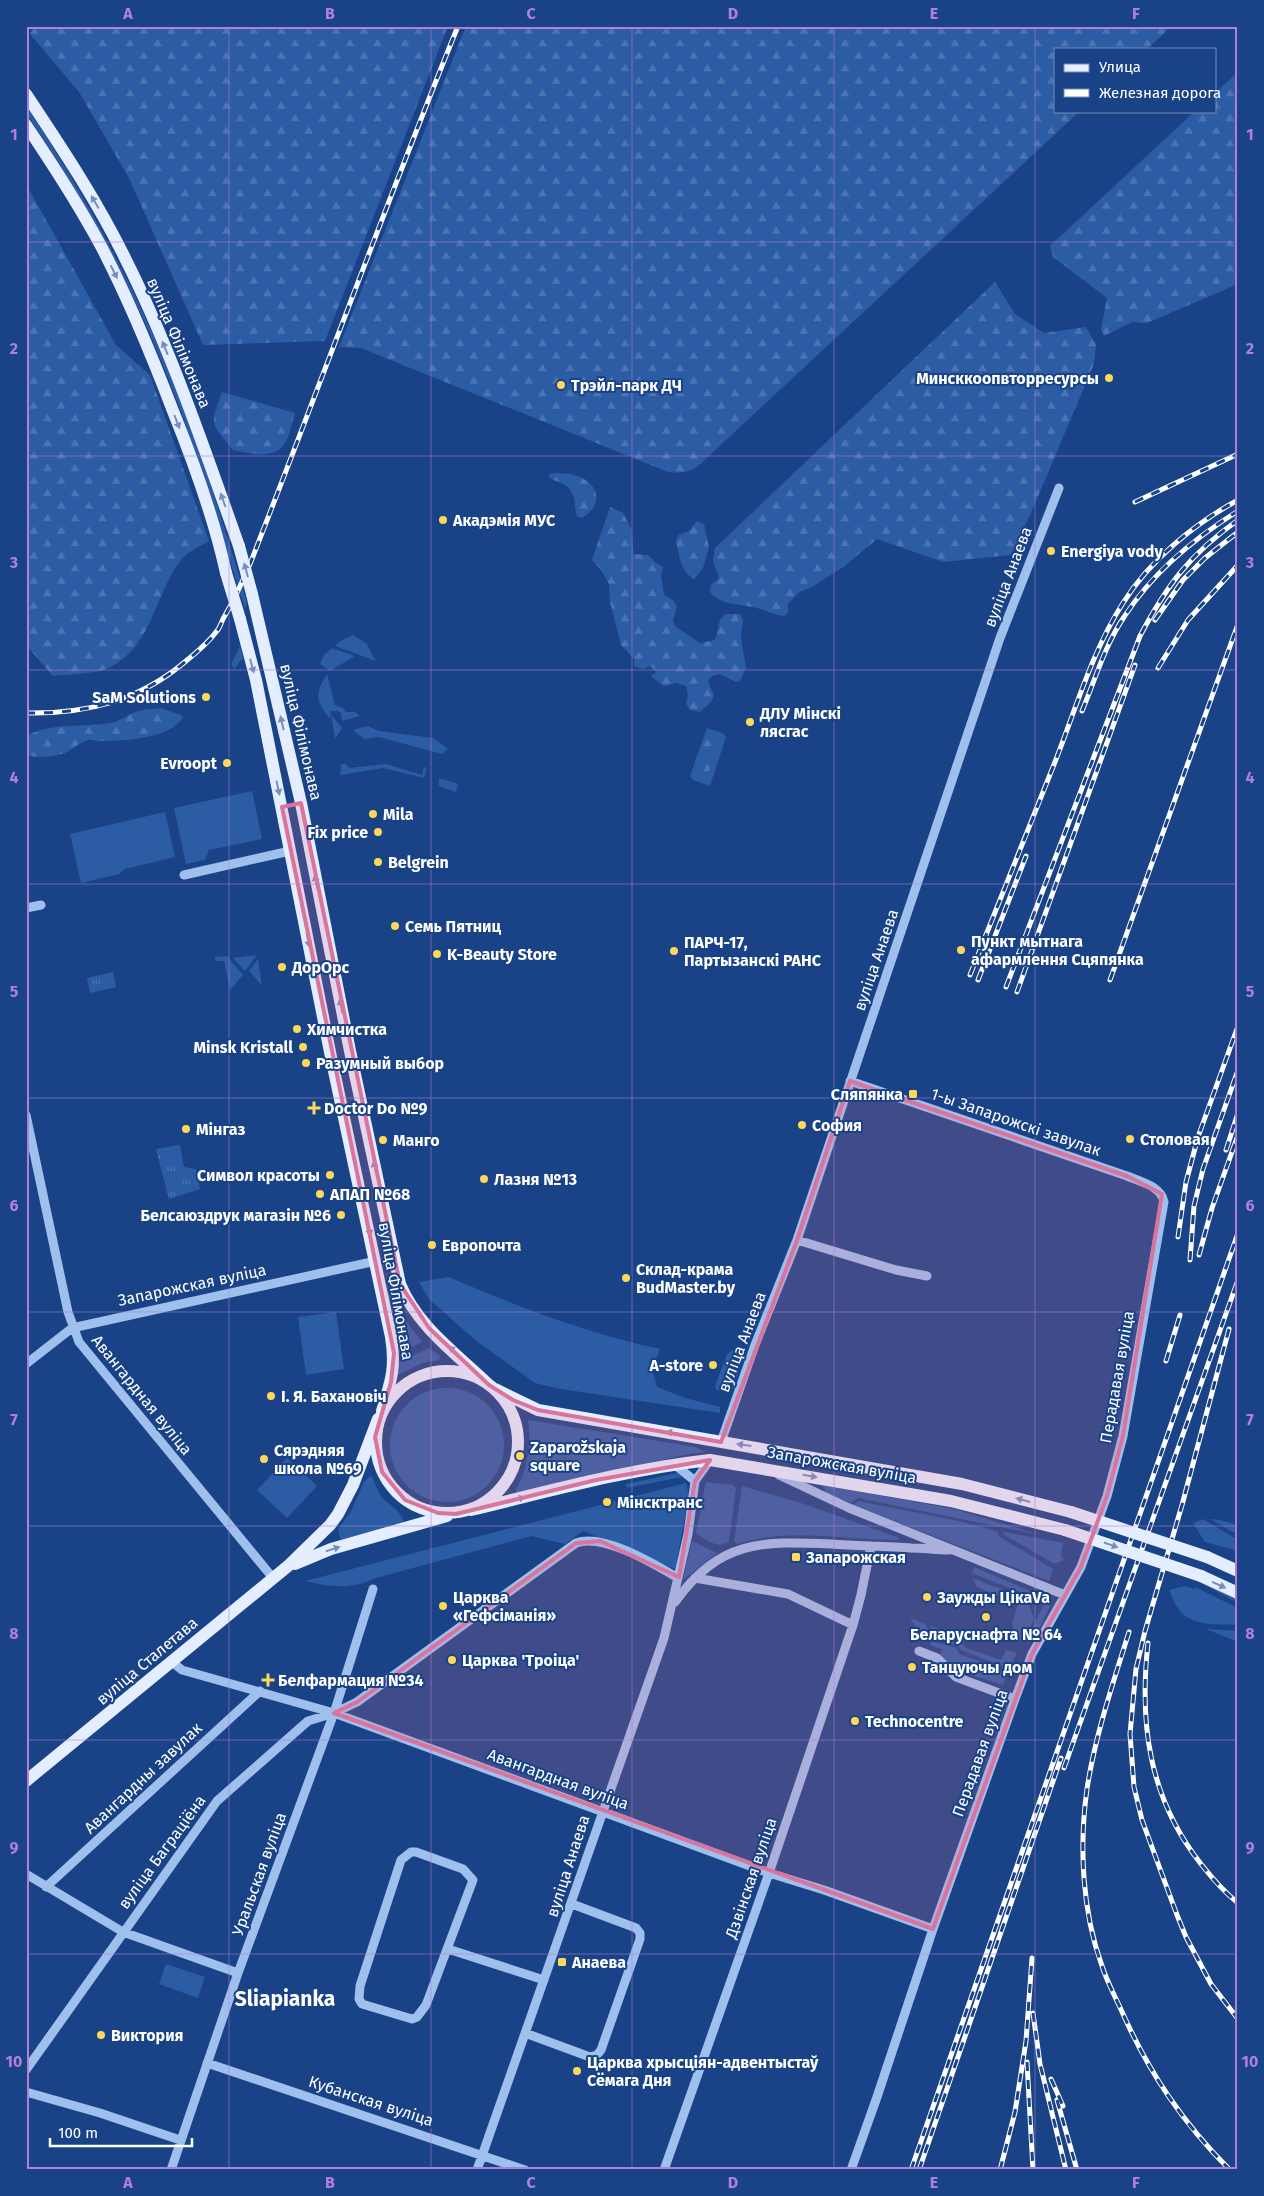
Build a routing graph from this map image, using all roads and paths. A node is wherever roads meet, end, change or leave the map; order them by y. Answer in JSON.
{"nodes":[{"id":1,"x":26,"y":94,"type":"edge"},
{"id":2,"x":26,"y":125,"type":"edge"},
{"id":3,"x":1059,"y":488,"type":"dead end"},
{"id":4,"x":300,"y":803,"type":"junction"},
{"id":5,"x":282,"y":807,"type":"junction"},
{"id":6,"x":290,"y":851,"type":"junction"},
{"id":7,"x":184,"y":875,"type":"dead end"},
{"id":8,"x":41,"y":904,"type":"dead end"},
{"id":9,"x":26,"y":908,"type":"edge"},
{"id":10,"x":850,"y":1081,"type":"junction"},
{"id":11,"x":26,"y":1115,"type":"edge"},
{"id":12,"x":1164,"y":1202,"type":"joint"},
{"id":13,"x":797,"y":1240,"type":"junction"},
{"id":14,"x":376,"y":1261,"type":"junction"},
{"id":15,"x":926,"y":1276,"type":"dead end"},
{"id":16,"x":72,"y":1328,"type":"junction"},
{"id":17,"x":26,"y":1364,"type":"edge"},
{"id":18,"x":492,"y":1387,"type":"junction"},
{"id":19,"x":380,"y":1415,"type":"junction"},
{"id":20,"x":721,"y":1442,"type":"junction"},
{"id":21,"x":710,"y":1460,"type":"junction"},
{"id":22,"x":674,"y":1464,"type":"junction"},
{"id":23,"x":762,"y":1468,"type":"junction"},
{"id":24,"x":695,"y":1481,"type":"junction"},
{"id":25,"x":471,"y":1510,"type":"junction"},
{"id":26,"x":456,"y":1514,"type":"junction"},
{"id":27,"x":871,"y":1546,"type":"junction"},
{"id":28,"x":954,"y":1550,"type":"junction"},
{"id":29,"x":288,"y":1566,"type":"junction"},
{"id":30,"x":1238,"y":1571,"type":"edge"},
{"id":31,"x":273,"y":1578,"type":"junction"},
{"id":32,"x":678,"y":1578,"type":"junction"},
{"id":33,"x":695,"y":1578,"type":"junction"},
{"id":34,"x":374,"y":1589,"type":"dead end"},
{"id":35,"x":1238,"y":1593,"type":"edge"},
{"id":36,"x":1064,"y":1595,"type":"junction"},
{"id":37,"x":673,"y":1605,"type":"junction"},
{"id":38,"x":853,"y":1625,"type":"junction"},
{"id":39,"x":919,"y":1651,"type":"dead end"},
{"id":40,"x":172,"y":1662,"type":"junction"},
{"id":41,"x":260,"y":1691,"type":"junction"},
{"id":42,"x":1015,"y":1698,"type":"junction"},
{"id":43,"x":334,"y":1713,"type":"junction"},
{"id":44,"x":26,"y":1781,"type":"edge"},
{"id":45,"x":602,"y":1811,"type":"junction"},
{"id":46,"x":769,"y":1872,"type":"junction"},
{"id":47,"x":26,"y":1874,"type":"edge"},
{"id":48,"x":46,"y":1887,"type":"junction"},
{"id":49,"x":572,"y":1904,"type":"junction"},
{"id":50,"x":933,"y":1929,"type":"junction"},
{"id":51,"x":123,"y":1932,"type":"junction"},
{"id":52,"x":448,"y":1949,"type":"junction"},
{"id":53,"x":238,"y":1973,"type":"junction"},
{"id":54,"x":544,"y":1980,"type":"junction"},
{"id":55,"x":525,"y":2034,"type":"junction"},
{"id":56,"x":207,"y":2063,"type":"junction"},
{"id":57,"x":26,"y":2070,"type":"edge"},
{"id":58,"x":26,"y":2092,"type":"edge"},
{"id":59,"x":180,"y":2140,"type":"junction"},
{"id":60,"x":483,"y":2154,"type":"junction"},
{"id":61,"x":171,"y":2170,"type":"edge"},
{"id":62,"x":478,"y":2170,"type":"edge"},
{"id":63,"x":525,"y":2170,"type":"edge"},
{"id":64,"x":664,"y":2170,"type":"edge"},
{"id":65,"x":851,"y":2170,"type":"edge"}],
"edges":[{"from":4,"to":1,"type":"main road","name":"вуліца Філімонава","one_way":true,"bridge":true},
{"from":2,"to":5,"type":"main road","name":"вуліца Філімонава","one_way":true,"bridge":true},
{"from":3,"to":10,"type":"street","name":"вуліца Анаева"},
{"from":4,"to":5,"type":"main road"},
{"from":18,"to":4,"type":"main road","name":"вуліца Філімонава","one_way":true},
{"from":5,"to":6,"type":"main road","name":"вуліца Філімонава"},
{"from":6,"to":7,"type":"street"},
{"from":6,"to":14,"type":"main road","name":"вуліца Філімонава","one_way":true},
{"from":8,"to":9,"type":"street"},
{"from":10,"to":12,"type":"street","name":"1-ы Запарожскі завулак"},
{"from":10,"to":13,"type":"street","name":"вуліца Анаева"},
{"from":11,"to":16,"type":"street","name":"Авангардная вуліца"},
{"from":12,"to":36,"type":"street","name":"Перадавая вуліца"},
{"from":13,"to":15,"type":"street"},
{"from":13,"to":20,"type":"street","name":"вуліца Анаева"},
{"from":14,"to":16,"type":"street","name":"Запарожская вуліца"},
{"from":14,"to":19,"type":"main road","name":"вуліца Філімонава"},
{"from":16,"to":17,"type":"street","name":"Запарожская вуліца"},
{"from":16,"to":31,"type":"street","name":"Авангардная вуліца"},
{"from":18,"to":19,"type":"main road"},
{"from":20,"to":18,"type":"main road","name":"Запарожская вуліца","one_way":true},
{"from":18,"to":25,"type":"main road"},
{"from":19,"to":26,"type":"main road"},
{"from":19,"to":29,"type":"main road"},
{"from":30,"to":20,"type":"main road","name":"Запарожская вуліца","one_way":true,"bridge":true},
{"from":21,"to":22,"type":"main road","name":"Запарожская вуліца"},
{"from":21,"to":23,"type":"main road","name":"Запарожская вуліца"},
{"from":21,"to":24,"type":"street"},
{"from":22,"to":24,"type":"street"},
{"from":25,"to":22,"type":"main road","name":"Запарожская вуліца","one_way":true},
{"from":23,"to":28,"type":"street"},
{"from":23,"to":35,"type":"main road","name":"Запарожская вуліца","one_way":true,"bridge":true},
{"from":24,"to":32,"type":"street","name":"вуліца Анаева"},
{"from":25,"to":26,"type":"main road"},
{"from":29,"to":26,"type":"main road","one_way":true},
{"from":27,"to":28,"type":"street"},
{"from":27,"to":33,"type":"street"},
{"from":27,"to":38,"type":"street","name":"Дзвінская вуліца"},
{"from":28,"to":36,"type":"street"},
{"from":29,"to":31,"type":"main road","name":"вуліца Сталетава"},
{"from":31,"to":40,"type":"main road","name":"вуліца Сталетава"},
{"from":32,"to":37,"type":"street","name":"вуліца Анаева"},
{"from":32,"to":43,"type":"street","name":"вуліца Баграціёна"},
{"from":33,"to":37,"type":"street"},
{"from":33,"to":38,"type":"street"},
{"from":34,"to":43,"type":"street","name":"Уральская вуліца"},
{"from":36,"to":42,"type":"street","name":"Перадавая вуліца"},
{"from":37,"to":45,"type":"street","name":"вуліца Анаева"},
{"from":38,"to":46,"type":"street","name":"Дзвінская вуліца"},
{"from":39,"to":42,"type":"street"},
{"from":40,"to":41,"type":"street","name":"Авангардная вуліца"},
{"from":40,"to":44,"type":"main road","name":"вуліца Сталетава"},
{"from":41,"to":43,"type":"street","name":"Авангардная вуліца"},
{"from":41,"to":48,"type":"street","name":"Авангардны завулак"},
{"from":42,"to":50,"type":"street","name":"Перадавая вуліца"},
{"from":43,"to":45,"type":"street","name":"Авангардная вуліца"},
{"from":43,"to":51,"type":"street","name":"вуліца Баграціёна"},
{"from":43,"to":53,"type":"street","name":"Уральская вуліца"},
{"from":45,"to":46,"type":"street","name":"Авангардная вуліца"},
{"from":45,"to":49,"type":"street","name":"вуліца Анаева"},
{"from":46,"to":50,"type":"street","name":"Авангардная вуліца"},
{"from":46,"to":64,"type":"street","name":"Дзвінская вуліца"},
{"from":47,"to":48,"type":"street"},
{"from":48,"to":51,"type":"street"},
{"from":49,"to":54,"type":"street","name":"вуліца Анаева"},
{"from":49,"to":55,"type":"street"},
{"from":50,"to":65,"type":"street","name":"Перадавая вуліца"},
{"from":51,"to":53,"type":"street"},
{"from":51,"to":57,"type":"street","name":"вуліца Баграціёна"},
{"from":52,"to":52,"type":"street"},
{"from":52,"to":54,"type":"street"},
{"from":53,"to":56,"type":"street","name":"Уральская вуліца"},
{"from":54,"to":55,"type":"street","name":"вуліца Анаева"},
{"from":55,"to":60,"type":"street","name":"вуліца Анаева"},
{"from":56,"to":59,"type":"street","name":"Уральская вуліца"},
{"from":56,"to":60,"type":"street","name":"Кубанская вуліца"},
{"from":58,"to":59,"type":"street"},
{"from":59,"to":61,"type":"street","name":"Уральская вуліца"},
{"from":60,"to":62,"type":"street","name":"вуліца Анаева"},
{"from":60,"to":63,"type":"street","name":"Кубанская вуліца"}]}
